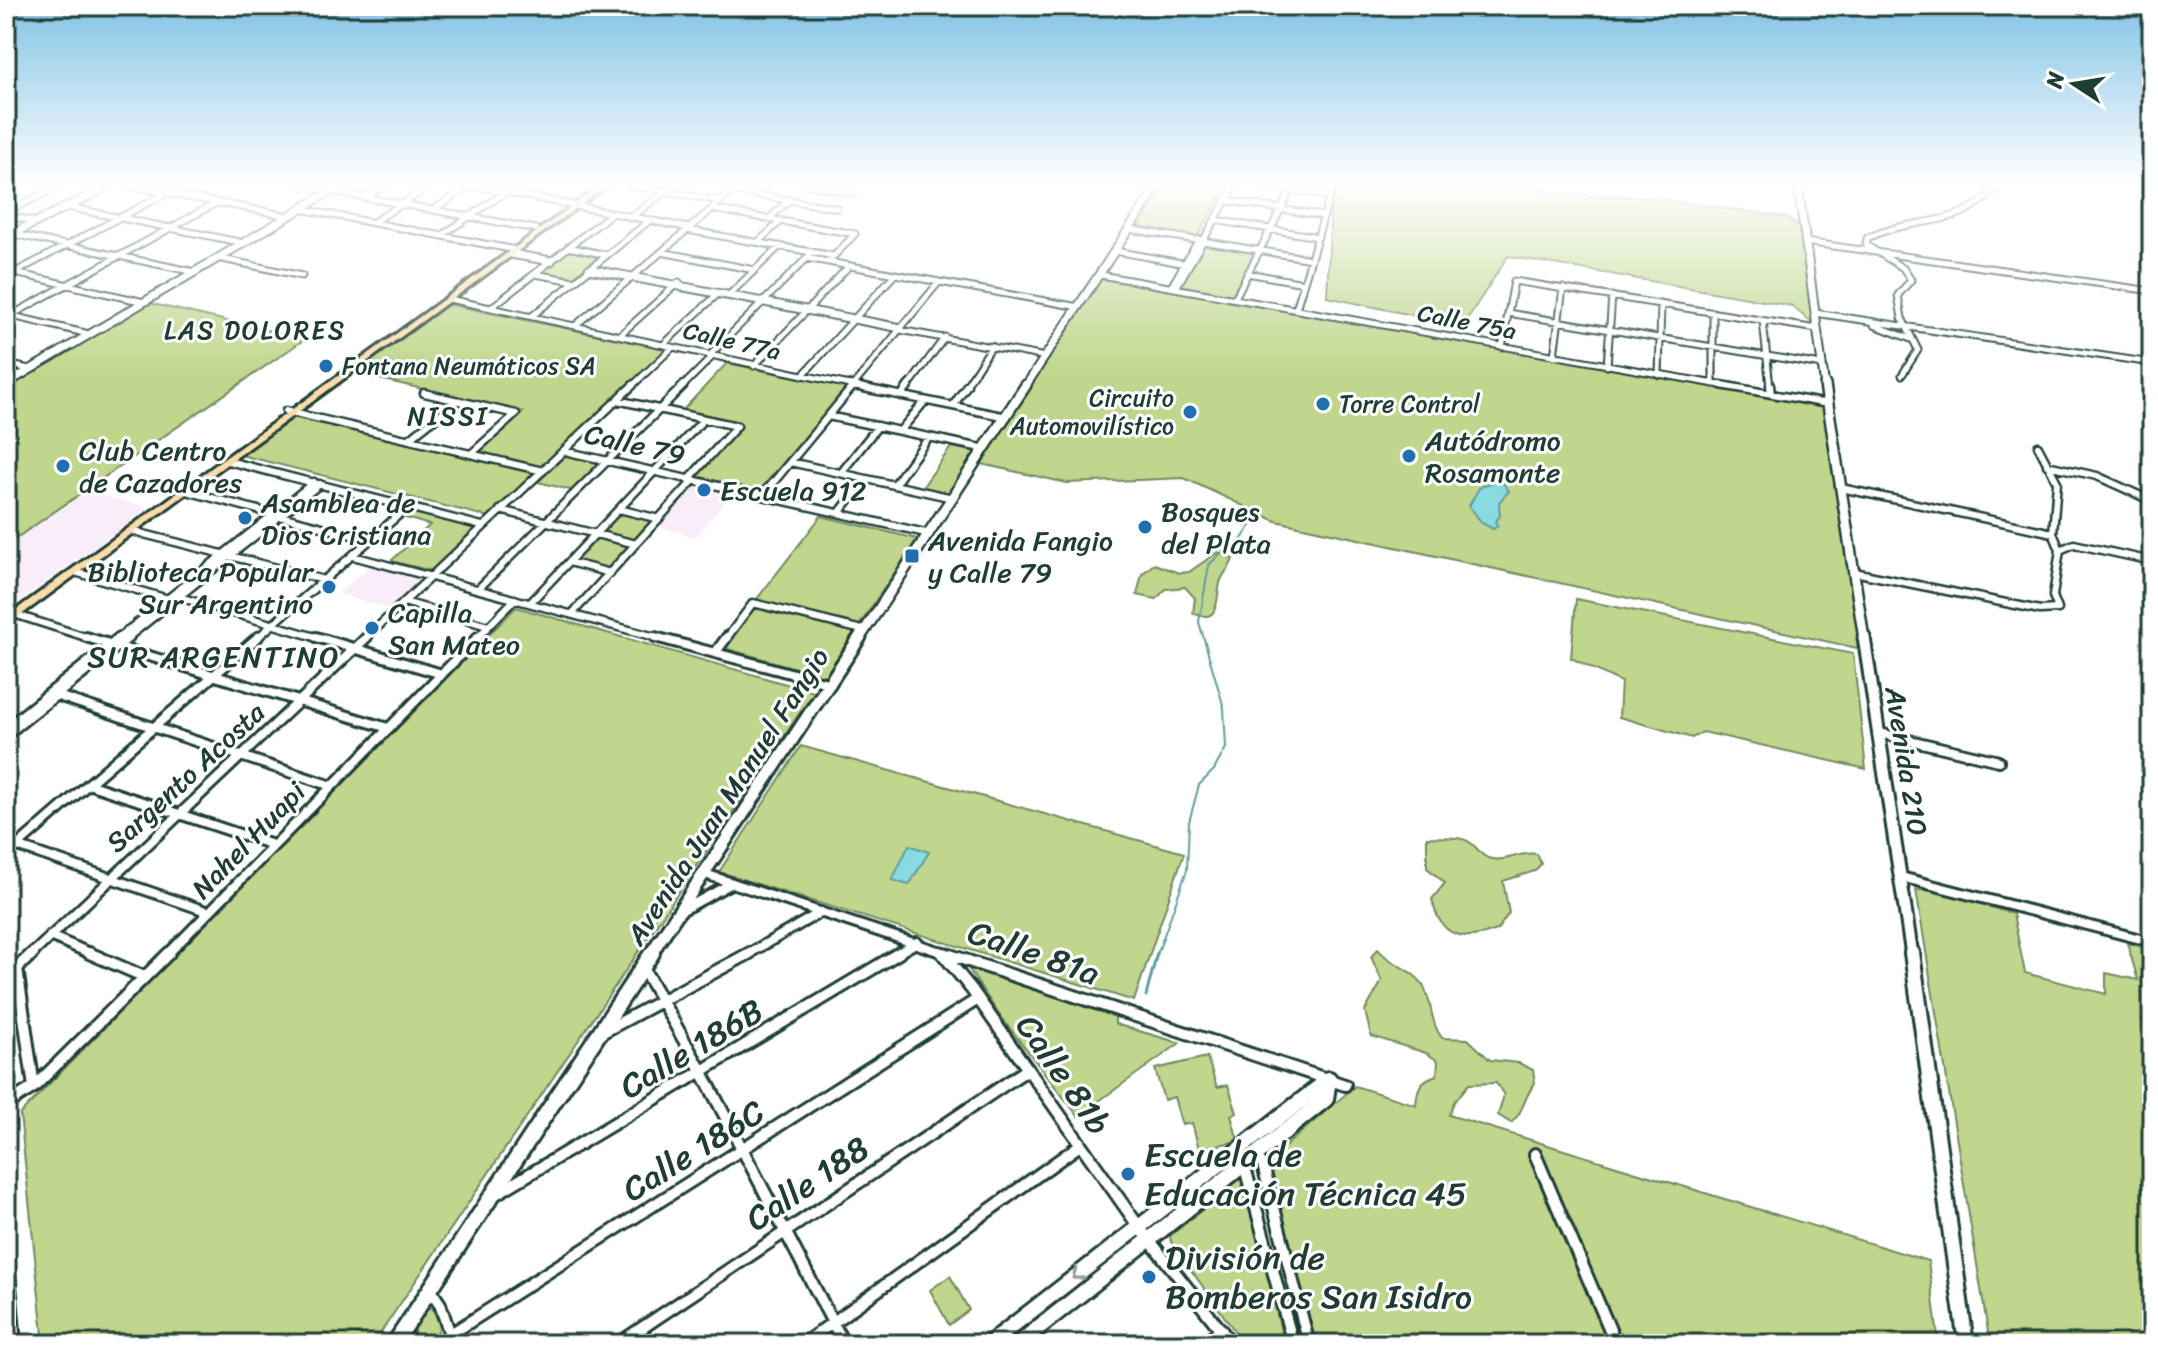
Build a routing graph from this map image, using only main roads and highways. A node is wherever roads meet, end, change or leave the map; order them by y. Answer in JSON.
{"nodes":[{"id":1,"x":235,"y":248,"type":"edge"},
{"id":2,"x":516,"y":248,"type":"edge"},
{"id":3,"x":517,"y":248,"type":"edge"},
{"id":4,"x":1120,"y":248,"type":"edge"},
{"id":5,"x":1806,"y":248,"type":"edge"},
{"id":6,"x":513,"y":251,"type":"junction"},
{"id":7,"x":553,"y":259,"type":"road end"},
{"id":8,"x":591,"y":267,"type":"road end"},
{"id":9,"x":677,"y":284,"type":"junction"},
{"id":10,"x":764,"y":301,"type":"junction"},
{"id":11,"x":902,"y":327,"type":"road end"},
{"id":12,"x":6,"y":384,"type":"edge"},
{"id":13,"x":289,"y":412,"type":"junction"},
{"id":14,"x":182,"y":490,"type":"junction"},
{"id":15,"x":11,"y":614,"type":"edge"},
{"id":16,"x":6,"y":622,"type":"edge"},
{"id":17,"x":6,"y":1261,"type":"edge"},
{"id":18,"x":13,"y":1344,"type":"edge"},
{"id":19,"x":394,"y":1344,"type":"edge"},
{"id":20,"x":989,"y":1344,"type":"edge"},
{"id":21,"x":1018,"y":1344,"type":"edge"},
{"id":22,"x":1966,"y":1344,"type":"edge"}],
"edges":[{"from":1,"to":12,"type":"main road"},
{"from":2,"to":6,"type":"main road"},
{"from":3,"to":6,"type":"main road"},
{"from":4,"to":19,"type":"main road","name":"Avenida Juan Manuel Fangio"},
{"from":5,"to":22,"type":"main road","name":"Avenida 210"},
{"from":6,"to":7,"type":"main road"},
{"from":6,"to":13,"type":"main road"},
{"from":6,"to":13,"type":"main road"},
{"from":8,"to":9,"type":"main road"},
{"from":9,"to":10,"type":"main road"},
{"from":9,"to":10,"type":"main road"},
{"from":10,"to":11,"type":"main road"},
{"from":13,"to":14,"type":"main road"},
{"from":13,"to":14,"type":"main road"},
{"from":14,"to":15,"type":"main road"},
{"from":14,"to":15,"type":"main road"},
{"from":15,"to":16,"type":"main road"},
{"from":17,"to":18,"type":"main road"},
{"from":21,"to":20,"type":"main road","one_way":true}]}
